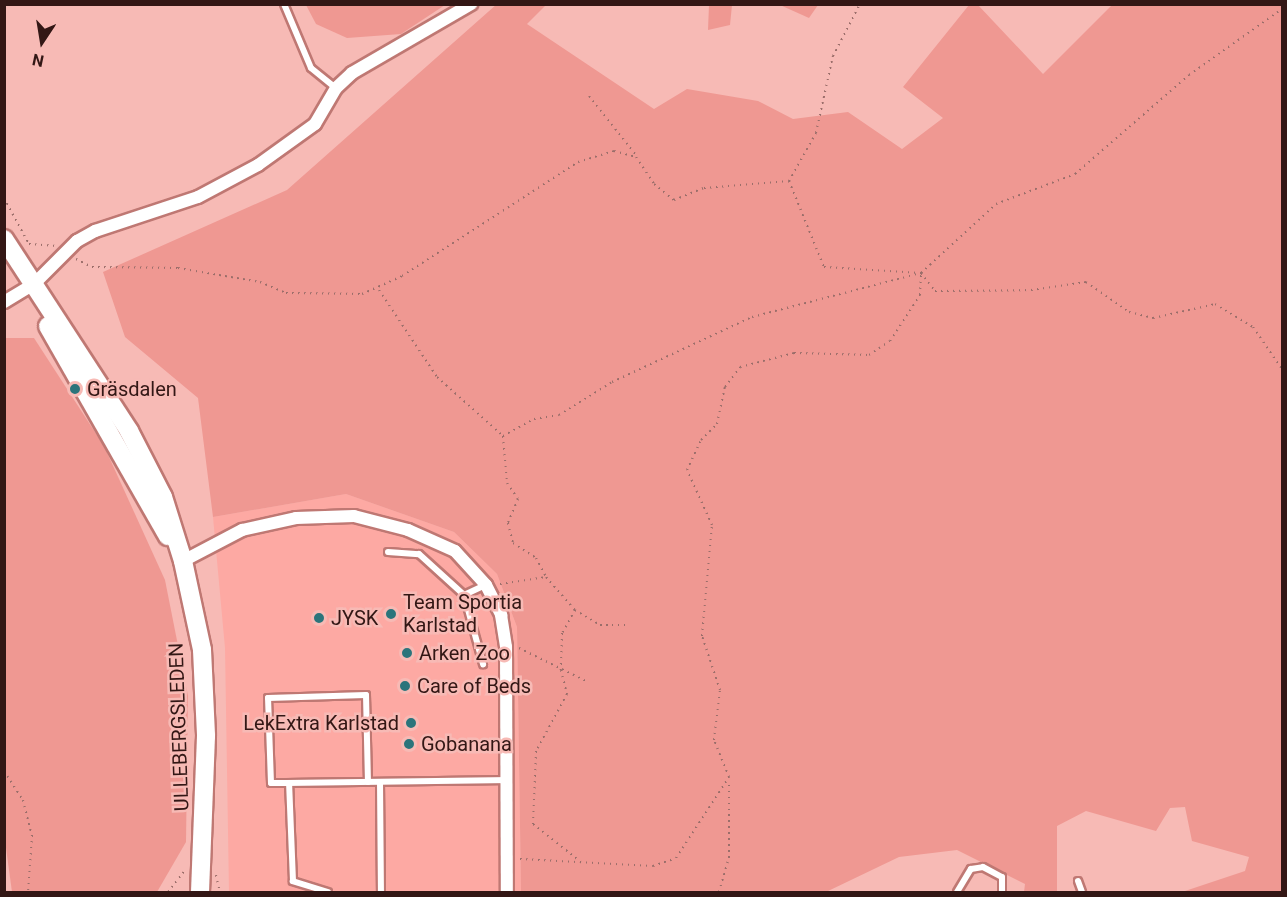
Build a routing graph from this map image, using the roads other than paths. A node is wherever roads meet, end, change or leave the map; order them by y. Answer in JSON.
{"nodes":[{"id":1,"x":284,"y":4,"type":"edge"},
{"id":2,"x":471,"y":4,"type":"edge"},
{"id":3,"x":336,"y":88,"type":"junction"},
{"id":4,"x":4,"y":239,"type":"edge"},
{"id":5,"x":34,"y":284,"type":"junction"},
{"id":6,"x":4,"y":302,"type":"edge"},
{"id":7,"x":388,"y":552,"type":"dead end"},
{"id":8,"x":183,"y":561,"type":"junction"},
{"id":9,"x":486,"y":585,"type":"junction"},
{"id":10,"x":464,"y":595,"type":"junction"},
{"id":11,"x":483,"y":664,"type":"dead end"},
{"id":12,"x":508,"y":780,"type":"junction"},
{"id":13,"x":368,"y":782,"type":"junction"},
{"id":14,"x":380,"y":782,"type":"junction"},
{"id":15,"x":289,"y":783,"type":"junction"},
{"id":16,"x":1078,"y":881,"type":"dead end"},
{"id":17,"x":200,"y":892,"type":"edge"},
{"id":18,"x":328,"y":892,"type":"edge"},
{"id":19,"x":381,"y":892,"type":"edge"},
{"id":20,"x":507,"y":892,"type":"edge"},
{"id":21,"x":957,"y":892,"type":"edge"},
{"id":22,"x":1002,"y":892,"type":"edge"},
{"id":23,"x":1082,"y":892,"type":"edge"}],
"edges":[{"from":1,"to":3,"type":"lane"},
{"from":2,"to":3,"type":"street"},
{"from":3,"to":5,"type":"street"},
{"from":4,"to":5,"type":"main road","name":"ULLEBERGSLEDEN"},
{"from":5,"to":6,"type":"street"},
{"from":5,"to":8,"type":"main road","name":"ULLEBERGSLEDEN"},
{"from":7,"to":10,"type":"lane"},
{"from":8,"to":9,"type":"street"},
{"from":8,"to":17,"type":"main road","name":"ULLEBERGSLEDEN"},
{"from":9,"to":10,"type":"lane"},
{"from":9,"to":12,"type":"street"},
{"from":10,"to":11,"type":"lane"},
{"from":12,"to":14,"type":"lane"},
{"from":12,"to":20,"type":"street"},
{"from":13,"to":14,"type":"lane"},
{"from":13,"to":15,"type":"lane"},
{"from":13,"to":15,"type":"lane"},
{"from":14,"to":19,"type":"lane"},
{"from":15,"to":18,"type":"lane"},
{"from":16,"to":23,"type":"lane"},
{"from":21,"to":22,"type":"lane"}]}
